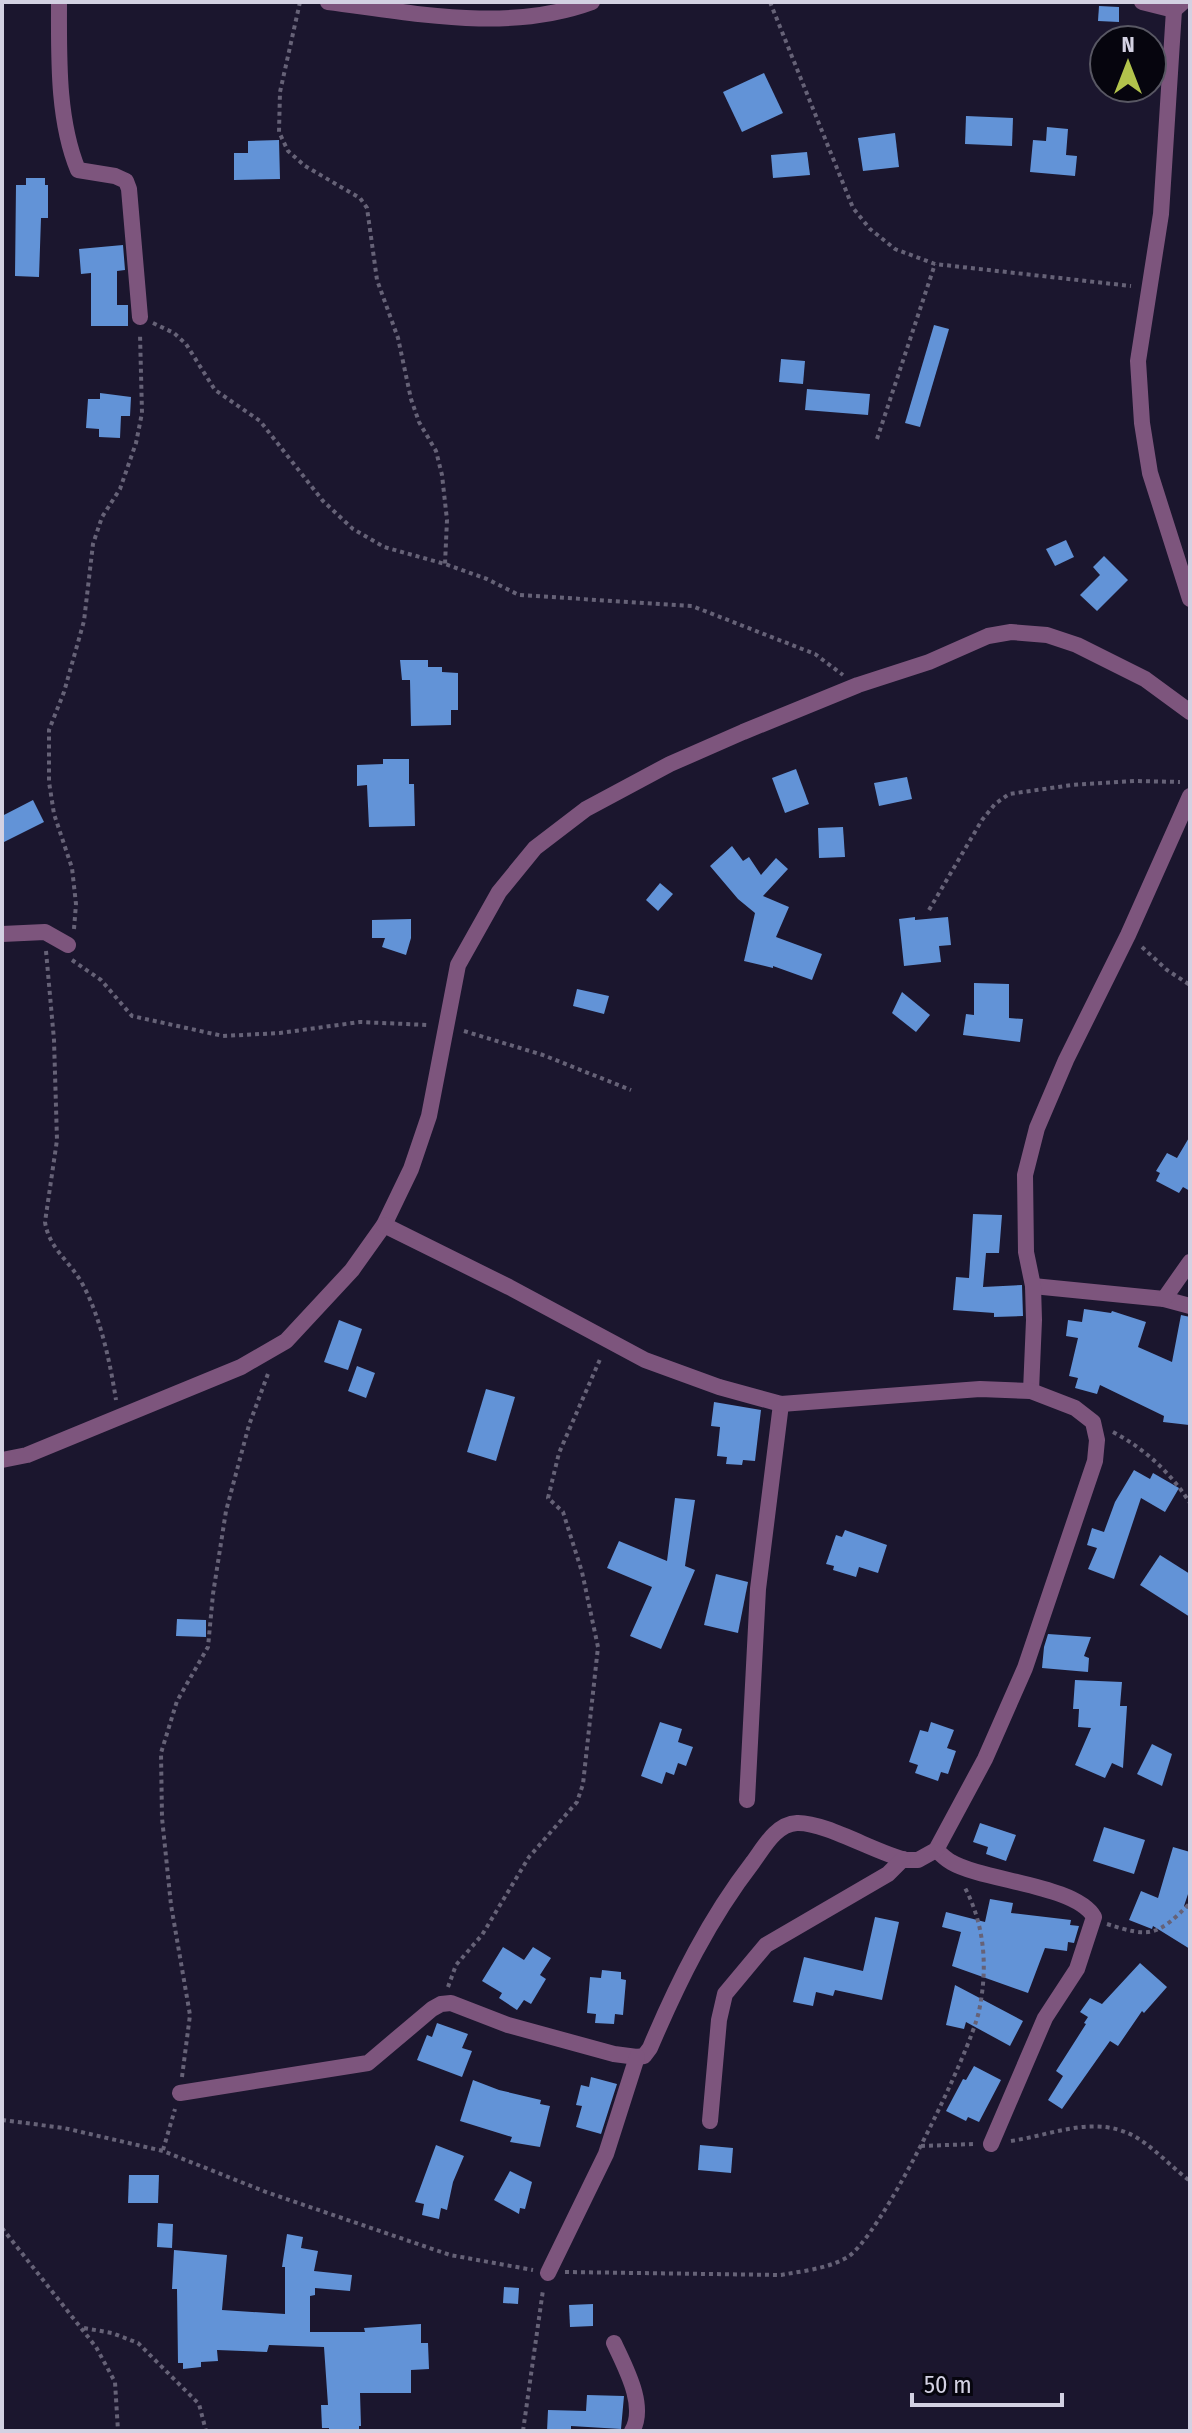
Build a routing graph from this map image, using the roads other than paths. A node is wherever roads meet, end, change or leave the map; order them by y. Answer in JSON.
{"nodes":[{"id":1,"x":59,"y":2,"type":"edge"},
{"id":2,"x":328,"y":2,"type":"edge"},
{"id":3,"x":592,"y":2,"type":"edge"},
{"id":4,"x":1142,"y":2,"type":"edge"},
{"id":5,"x":1178,"y":6,"type":"edge"},
{"id":6,"x":140,"y":317,"type":"road end"},
{"id":7,"x":1190,"y":599,"type":"edge"},
{"id":8,"x":1190,"y":712,"type":"edge"},
{"id":9,"x":1190,"y":796,"type":"edge"},
{"id":10,"x":2,"y":934,"type":"edge"},
{"id":11,"x":68,"y":945,"type":"road end"},
{"id":12,"x":384,"y":1225,"type":"junction"},
{"id":13,"x":1190,"y":1262,"type":"edge"},
{"id":14,"x":1033,"y":1286,"type":"junction"},
{"id":15,"x":1164,"y":1299,"type":"junction"},
{"id":16,"x":1190,"y":1306,"type":"edge"},
{"id":17,"x":1031,"y":1391,"type":"junction"},
{"id":18,"x":781,"y":1404,"type":"junction"},
{"id":19,"x":2,"y":1460,"type":"edge"},
{"id":20,"x":747,"y":1800,"type":"dead end"},
{"id":21,"x":936,"y":1850,"type":"junction"},
{"id":22,"x":903,"y":1859,"type":"junction"},
{"id":23,"x":637,"y":2057,"type":"junction"},
{"id":24,"x":180,"y":2093,"type":"road end"},
{"id":25,"x":710,"y":2121,"type":"dead end"},
{"id":26,"x":991,"y":2144,"type":"road end"},
{"id":27,"x":548,"y":2273,"type":"road end"},
{"id":28,"x":614,"y":2343,"type":"dead end"},
{"id":29,"x":632,"y":2431,"type":"edge"}],
"edges":[{"from":1,"to":6,"type":"street"},
{"from":2,"to":3,"type":"street"},
{"from":4,"to":5,"type":"street"},
{"from":5,"to":7,"type":"street"},
{"from":8,"to":12,"type":"street"},
{"from":9,"to":14,"type":"street"},
{"from":10,"to":11,"type":"street"},
{"from":12,"to":18,"type":"street"},
{"from":12,"to":19,"type":"street"},
{"from":13,"to":15,"type":"street"},
{"from":14,"to":15,"type":"street"},
{"from":14,"to":17,"type":"street"},
{"from":15,"to":16,"type":"street"},
{"from":17,"to":18,"type":"street"},
{"from":17,"to":21,"type":"street"},
{"from":18,"to":20,"type":"street"},
{"from":21,"to":22,"type":"street"},
{"from":21,"to":26,"type":"street"},
{"from":22,"to":23,"type":"street"},
{"from":22,"to":25,"type":"street"},
{"from":23,"to":24,"type":"street"},
{"from":23,"to":27,"type":"street"},
{"from":28,"to":29,"type":"street"}]}
